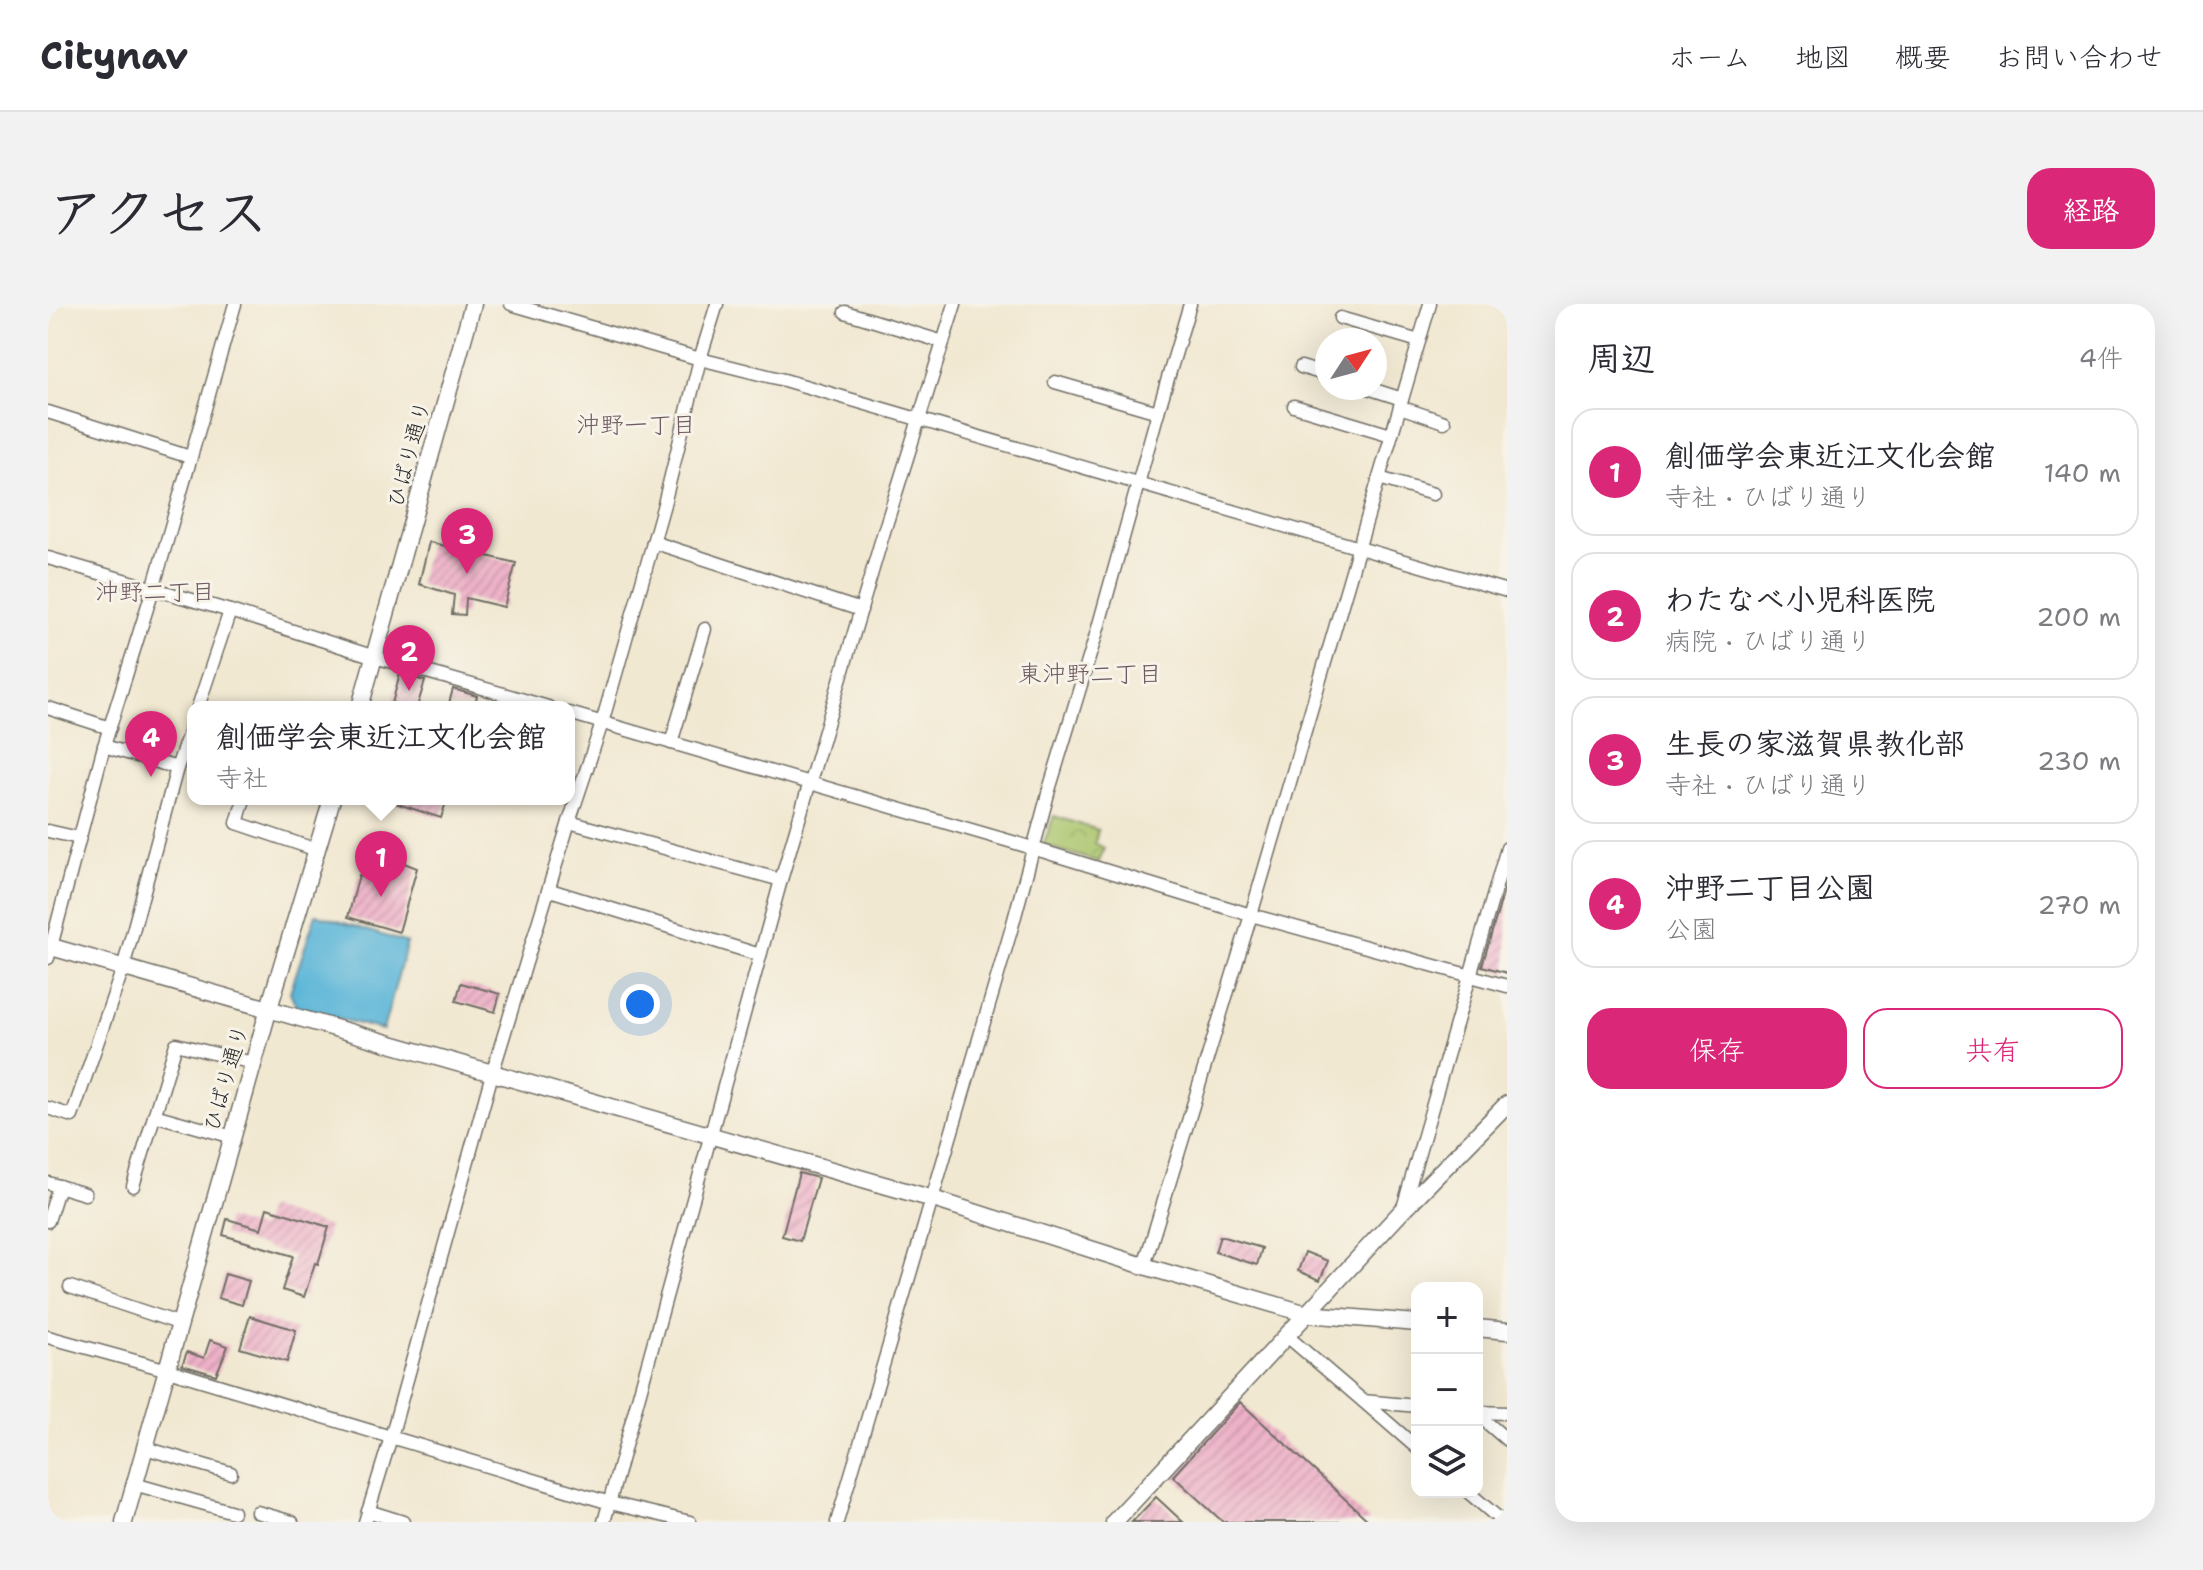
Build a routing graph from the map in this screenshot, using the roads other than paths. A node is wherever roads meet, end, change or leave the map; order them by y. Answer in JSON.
{"nodes":[{"id":1,"x":235,"y":304,"type":"edge"},
{"id":2,"x":473,"y":304,"type":"edge"},
{"id":3,"x":511,"y":304,"type":"edge"},
{"id":4,"x":717,"y":304,"type":"edge"},
{"id":5,"x":1190,"y":304,"type":"edge"},
{"id":6,"x":1430,"y":304,"type":"edge"},
{"id":7,"x":952,"y":305,"type":"edge"},
{"id":8,"x":845,"y":312,"type":"dead end"},
{"id":9,"x":1340,"y":318,"type":"dead end"},
{"id":10,"x":1419,"y":341,"type":"junction"},
{"id":11,"x":943,"y":342,"type":"junction"},
{"id":12,"x":700,"y":359,"type":"junction"},
{"id":13,"x":1301,"y":367,"type":"dead end"},
{"id":14,"x":1315,"y":371,"type":"edge"},
{"id":15,"x":1055,"y":382,"type":"dead end"},
{"id":16,"x":1387,"y":397,"type":"edge"},
{"id":17,"x":1401,"y":403,"type":"junction"},
{"id":18,"x":1294,"y":406,"type":"dead end"},
{"id":19,"x":48,"y":412,"type":"edge"},
{"id":20,"x":1158,"y":412,"type":"junction"},
{"id":21,"x":919,"y":419,"type":"junction"},
{"id":22,"x":1444,"y":422,"type":"dead end"},
{"id":23,"x":1391,"y":435,"type":"junction"},
{"id":24,"x":190,"y":457,"type":"junction"},
{"id":25,"x":1379,"y":478,"type":"junction"},
{"id":26,"x":1138,"y":484,"type":"junction"},
{"id":27,"x":1433,"y":494,"type":"dead end"},
{"id":28,"x":653,"y":542,"type":"junction"},
{"id":29,"x":1358,"y":548,"type":"junction"},
{"id":30,"x":48,"y":558,"type":"edge"},
{"id":31,"x":153,"y":589,"type":"junction"},
{"id":32,"x":1507,"y":591,"type":"edge"},
{"id":33,"x":861,"y":610,"type":"junction"},
{"id":34,"x":230,"y":611,"type":"junction"},
{"id":35,"x":705,"y":629,"type":"dead end"},
{"id":36,"x":375,"y":657,"type":"junction"},
{"id":37,"x":200,"y":701,"type":"edge"},
{"id":38,"x":362,"y":701,"type":"edge"},
{"id":39,"x":527,"y":701,"type":"edge"},
{"id":40,"x":48,"y":708,"type":"edge"},
{"id":41,"x":575,"y":715,"type":"edge"},
{"id":42,"x":602,"y":723,"type":"junction"},
{"id":43,"x":110,"y":728,"type":"junction"},
{"id":44,"x":187,"y":739,"type":"edge"},
{"id":45,"x":671,"y":743,"type":"junction"},
{"id":46,"x":104,"y":746,"type":"junction"},
{"id":47,"x":177,"y":768,"type":"junction"},
{"id":48,"x":810,"y":785,"type":"junction"},
{"id":49,"x":575,"y":804,"type":"edge"},
{"id":50,"x":242,"y":805,"type":"edge"},
{"id":51,"x":330,"y":805,"type":"edge"},
{"id":52,"x":575,"y":805,"type":"edge"},
{"id":53,"x":569,"y":822,"type":"junction"},
{"id":54,"x":48,"y":831,"type":"edge"},
{"id":55,"x":79,"y":838,"type":"junction"},
{"id":56,"x":1507,"y":848,"type":"edge"},
{"id":57,"x":1034,"y":849,"type":"junction"},
{"id":58,"x":317,"y":850,"type":"junction"},
{"id":59,"x":781,"y":880,"type":"junction"},
{"id":60,"x":550,"y":890,"type":"junction"},
{"id":61,"x":1251,"y":915,"type":"junction"},
{"id":62,"x":49,"y":950,"type":"edge"},
{"id":63,"x":760,"y":955,"type":"junction"},
{"id":64,"x":123,"y":968,"type":"junction"},
{"id":65,"x":1471,"y":976,"type":"junction"},
{"id":66,"x":1507,"y":986,"type":"edge"},
{"id":67,"x":269,"y":1008,"type":"junction"},
{"id":68,"x":253,"y":1063,"type":"junction"},
{"id":69,"x":492,"y":1074,"type":"junction"},
{"id":70,"x":1507,"y":1104,"type":"edge"},
{"id":71,"x":48,"y":1108,"type":"edge"},
{"id":72,"x":154,"y":1115,"type":"junction"},
{"id":73,"x":712,"y":1136,"type":"junction"},
{"id":74,"x":233,"y":1137,"type":"junction"},
{"id":75,"x":54,"y":1185,"type":"edge"},
{"id":76,"x":133,"y":1186,"type":"dead end"},
{"id":77,"x":85,"y":1194,"type":"dead end"},
{"id":78,"x":933,"y":1199,"type":"junction"},
{"id":79,"x":1402,"y":1211,"type":"junction"},
{"id":80,"x":48,"y":1221,"type":"edge"},
{"id":81,"x":1144,"y":1266,"type":"junction"},
{"id":82,"x":70,"y":1287,"type":"dead end"},
{"id":83,"x":1307,"y":1314,"type":"junction"},
{"id":84,"x":1411,"y":1323,"type":"edge"},
{"id":85,"x":181,"y":1324,"type":"junction"},
{"id":86,"x":1483,"y":1329,"type":"edge"},
{"id":87,"x":1507,"y":1331,"type":"edge"},
{"id":88,"x":1287,"y":1336,"type":"junction"},
{"id":89,"x":48,"y":1337,"type":"edge"},
{"id":90,"x":168,"y":1370,"type":"junction"},
{"id":91,"x":1363,"y":1401,"type":"junction"},
{"id":92,"x":1411,"y":1405,"type":"edge"},
{"id":93,"x":1483,"y":1413,"type":"edge"},
{"id":94,"x":1507,"y":1413,"type":"edge"},
{"id":95,"x":1483,"y":1418,"type":"edge"},
{"id":96,"x":391,"y":1437,"type":"junction"},
{"id":97,"x":1507,"y":1440,"type":"edge"},
{"id":98,"x":1411,"y":1443,"type":"edge"},
{"id":99,"x":145,"y":1448,"type":"junction"},
{"id":100,"x":231,"y":1473,"type":"dead end"},
{"id":101,"x":134,"y":1484,"type":"junction"},
{"id":102,"x":1475,"y":1498,"type":"edge"},
{"id":103,"x":610,"y":1503,"type":"junction"},
{"id":104,"x":233,"y":1512,"type":"dead end"},
{"id":105,"x":257,"y":1512,"type":"dead end"},
{"id":106,"x":367,"y":1516,"type":"edge"},
{"id":107,"x":129,"y":1521,"type":"edge"},
{"id":108,"x":292,"y":1522,"type":"edge"},
{"id":109,"x":403,"y":1522,"type":"edge"},
{"id":110,"x":604,"y":1522,"type":"edge"},
{"id":111,"x":690,"y":1522,"type":"edge"},
{"id":112,"x":837,"y":1522,"type":"edge"},
{"id":113,"x":1114,"y":1522,"type":"edge"},
{"id":114,"x":1503,"y":1522,"type":"edge"}],
"edges":[{"from":1,"to":24,"type":"street"},
{"from":2,"to":36,"type":"street","name":"ひばり通り"},
{"from":3,"to":12,"type":"street"},
{"from":4,"to":12,"type":"street"},
{"from":5,"to":20,"type":"street"},
{"from":6,"to":10,"type":"street"},
{"from":7,"to":11,"type":"street"},
{"from":8,"to":11,"type":"street"},
{"from":9,"to":10,"type":"street"},
{"from":10,"to":17,"type":"street"},
{"from":11,"to":21,"type":"street"},
{"from":12,"to":21,"type":"street"},
{"from":12,"to":28,"type":"street"},
{"from":13,"to":14,"type":"street"},
{"from":15,"to":20,"type":"street"},
{"from":16,"to":17,"type":"street"},
{"from":17,"to":22,"type":"street"},
{"from":17,"to":23,"type":"street"},
{"from":18,"to":23,"type":"street"},
{"from":19,"to":24,"type":"street"},
{"from":20,"to":26,"type":"street"},
{"from":21,"to":26,"type":"street"},
{"from":21,"to":33,"type":"street"},
{"from":23,"to":25,"type":"street"},
{"from":24,"to":31,"type":"street"},
{"from":25,"to":27,"type":"street"},
{"from":25,"to":29,"type":"street"},
{"from":26,"to":29,"type":"street"},
{"from":26,"to":57,"type":"street"},
{"from":28,"to":33,"type":"street"},
{"from":28,"to":42,"type":"street"},
{"from":29,"to":32,"type":"street"},
{"from":29,"to":61,"type":"street"},
{"from":30,"to":31,"type":"street"},
{"from":31,"to":34,"type":"street"},
{"from":31,"to":43,"type":"street"},
{"from":33,"to":48,"type":"street"},
{"from":34,"to":36,"type":"street"},
{"from":34,"to":37,"type":"street"},
{"from":35,"to":45,"type":"street"},
{"from":36,"to":38,"type":"street","name":"ひばり通り"},
{"from":36,"to":39,"type":"street"},
{"from":40,"to":43,"type":"street"},
{"from":41,"to":42,"type":"street"},
{"from":42,"to":45,"type":"street"},
{"from":42,"to":49,"type":"street"},
{"from":43,"to":46,"type":"street"},
{"from":44,"to":47,"type":"street"},
{"from":45,"to":48,"type":"street"},
{"from":46,"to":47,"type":"street"},
{"from":46,"to":55,"type":"street"},
{"from":47,"to":64,"type":"street"},
{"from":48,"to":57,"type":"street"},
{"from":48,"to":59,"type":"street"},
{"from":50,"to":58,"type":"street"},
{"from":51,"to":58,"type":"street","name":"ひばり通り"},
{"from":52,"to":53,"type":"street"},
{"from":53,"to":59,"type":"street"},
{"from":53,"to":60,"type":"street"},
{"from":54,"to":55,"type":"street"},
{"from":55,"to":62,"type":"street"},
{"from":56,"to":65,"type":"street"},
{"from":57,"to":61,"type":"street"},
{"from":57,"to":78,"type":"street"},
{"from":58,"to":67,"type":"street","name":"ひばり通り"},
{"from":59,"to":63,"type":"street"},
{"from":60,"to":63,"type":"street"},
{"from":60,"to":69,"type":"street"},
{"from":61,"to":65,"type":"street"},
{"from":61,"to":81,"type":"street"},
{"from":62,"to":64,"type":"street"},
{"from":63,"to":73,"type":"street"},
{"from":64,"to":67,"type":"street"},
{"from":64,"to":71,"type":"street"},
{"from":65,"to":66,"type":"street"},
{"from":65,"to":79,"type":"street"},
{"from":67,"to":68,"type":"street","name":"ひばり通り"},
{"from":67,"to":69,"type":"street"},
{"from":68,"to":72,"type":"street"},
{"from":68,"to":74,"type":"street","name":"ひばり通り"},
{"from":69,"to":73,"type":"street"},
{"from":69,"to":96,"type":"street"},
{"from":70,"to":79,"type":"street"},
{"from":72,"to":74,"type":"street"},
{"from":72,"to":76,"type":"street"},
{"from":73,"to":78,"type":"street"},
{"from":73,"to":103,"type":"street"},
{"from":74,"to":85,"type":"street","name":"ひばり通り"},
{"from":75,"to":77,"type":"street"},
{"from":75,"to":80,"type":"street"},
{"from":78,"to":81,"type":"street"},
{"from":78,"to":112,"type":"street"},
{"from":79,"to":83,"type":"street"},
{"from":81,"to":83,"type":"street"},
{"from":82,"to":85,"type":"street"},
{"from":83,"to":84,"type":"street"},
{"from":83,"to":88,"type":"street"},
{"from":85,"to":90,"type":"street","name":"ひばり通り"},
{"from":86,"to":87,"type":"street"},
{"from":88,"to":91,"type":"street"},
{"from":88,"to":113,"type":"street"},
{"from":89,"to":90,"type":"street"},
{"from":90,"to":96,"type":"street"},
{"from":90,"to":99,"type":"street","name":"ひばり通り"},
{"from":91,"to":92,"type":"street"},
{"from":91,"to":98,"type":"street"},
{"from":93,"to":94,"type":"street"},
{"from":95,"to":97,"type":"street"},
{"from":96,"to":103,"type":"street"},
{"from":96,"to":106,"type":"street"},
{"from":99,"to":100,"type":"street"},
{"from":99,"to":101,"type":"street","name":"ひばり通り"},
{"from":101,"to":104,"type":"street"},
{"from":101,"to":107,"type":"street","name":"ひばり通り"},
{"from":102,"to":114,"type":"street"},
{"from":103,"to":110,"type":"street"},
{"from":103,"to":111,"type":"street"},
{"from":105,"to":108,"type":"street"},
{"from":106,"to":109,"type":"street"}]}
